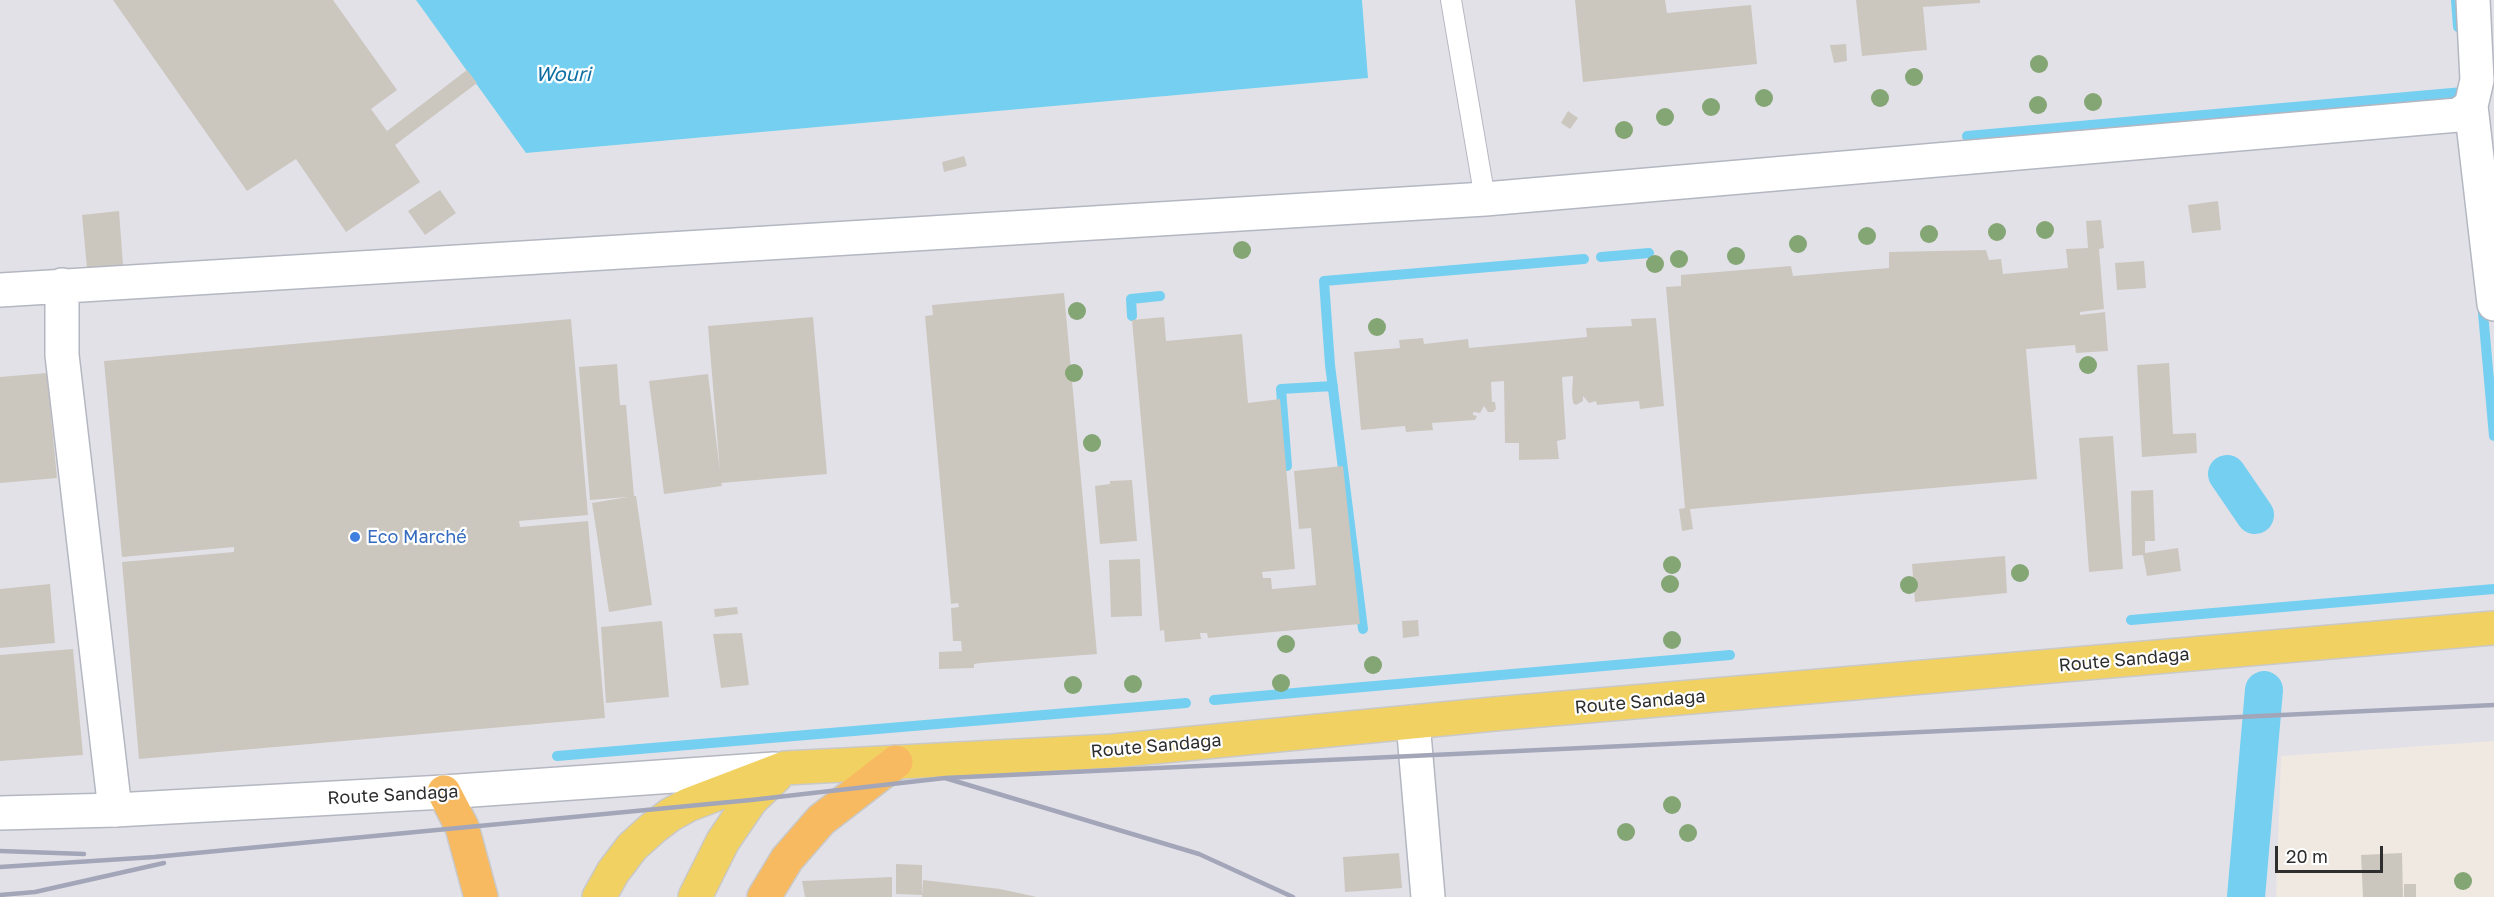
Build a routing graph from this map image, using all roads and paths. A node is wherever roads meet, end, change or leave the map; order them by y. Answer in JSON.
{"nodes":[{"id":1,"x":1451,"y":0,"type":"edge"},
{"id":2,"x":2473,"y":0,"type":"edge"},
{"id":3,"x":2471,"y":106,"type":"junction"},
{"id":4,"x":1485,"y":199,"type":"junction"},
{"id":5,"x":62,"y":285,"type":"junction"},
{"id":6,"x":0,"y":290,"type":"edge"},
{"id":7,"x":2494,"y":304,"type":"edge"},
{"id":8,"x":2494,"y":628,"type":"edge"},
{"id":9,"x":1413,"y":722,"type":"junction"},
{"id":10,"x":896,"y":762,"type":"junction"},
{"id":11,"x":785,"y":768,"type":"junction"},
{"id":12,"x":444,"y":792,"type":"junction"},
{"id":13,"x":115,"y":810,"type":"junction"},
{"id":14,"x":0,"y":813,"type":"edge"},
{"id":15,"x":481,"y":897,"type":"edge"},
{"id":16,"x":599,"y":897,"type":"edge"},
{"id":17,"x":694,"y":897,"type":"edge"},
{"id":18,"x":764,"y":897,"type":"edge"},
{"id":19,"x":1428,"y":897,"type":"edge"}],
"edges":[{"from":1,"to":4,"type":"lane"},
{"from":2,"to":3,"type":"street"},
{"from":3,"to":4,"type":"street"},
{"from":3,"to":7,"type":"street"},
{"from":4,"to":5,"type":"street"},
{"from":5,"to":6,"type":"street"},
{"from":5,"to":13,"type":"street"},
{"from":8,"to":9,"type":"main road","name":"Route Sandaga"},
{"from":9,"to":10,"type":"main road","name":"Route Sandaga"},
{"from":9,"to":19,"type":"street"},
{"from":10,"to":11,"type":"main road","name":"Route Sandaga"},
{"from":10,"to":18,"type":"highway"},
{"from":11,"to":12,"type":"street","name":"Route Sandaga"},
{"from":11,"to":16,"type":"main road","name":"Route Sandaga"},
{"from":11,"to":17,"type":"main road"},
{"from":12,"to":13,"type":"street","name":"Route Sandaga"},
{"from":12,"to":15,"type":"highway"},
{"from":13,"to":14,"type":"street","name":"Route Sandaga"}]}
